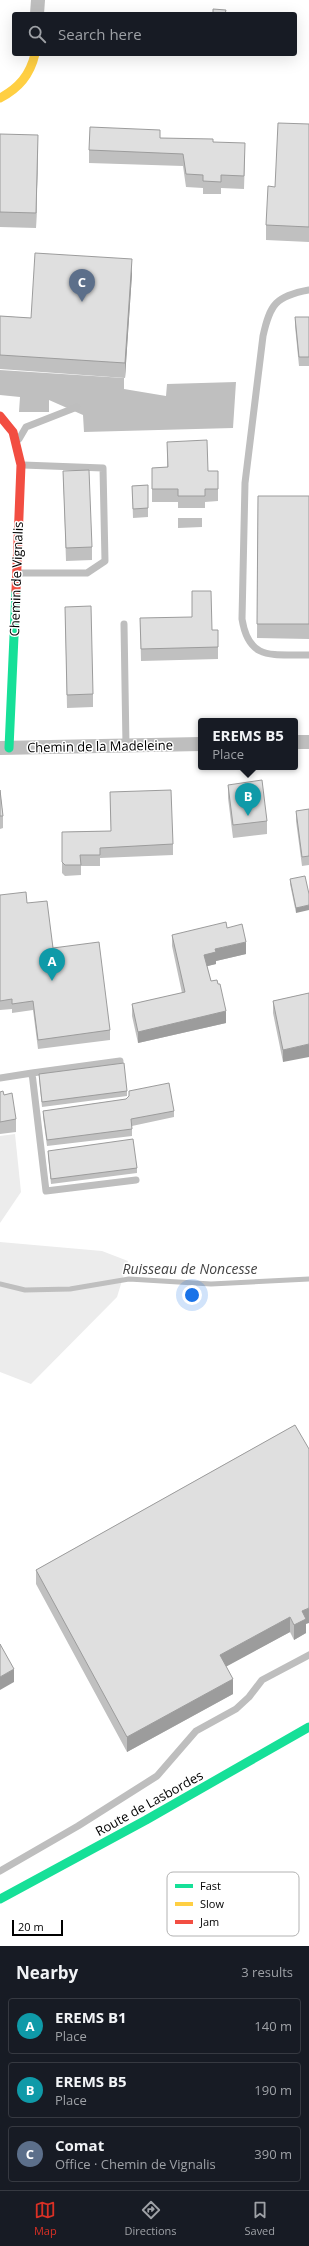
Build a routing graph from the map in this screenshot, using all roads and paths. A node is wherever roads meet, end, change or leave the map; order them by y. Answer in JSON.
{"nodes":[{"id":1,"x":38,"y":0,"type":"edge"},
{"id":2,"x":37,"y":12,"type":"edge"},
{"id":3,"x":34,"y":56,"type":"edge"},
{"id":4,"x":0,"y":98,"type":"edge"},
{"id":5,"x":309,"y":290,"type":"edge"},
{"id":6,"x":77,"y":407,"type":"dead end"},
{"id":7,"x":0,"y":416,"type":"edge"},
{"id":8,"x":18,"y":441,"type":"junction"},
{"id":9,"x":21,"y":465,"type":"junction"},
{"id":10,"x":16,"y":573,"type":"junction"},
{"id":11,"x":124,"y":624,"type":"dead end"},
{"id":12,"x":309,"y":655,"type":"edge"},
{"id":13,"x":298,"y":742,"type":"edge"},
{"id":14,"x":309,"y":742,"type":"edge"},
{"id":15,"x":198,"y":744,"type":"edge"},
{"id":16,"x":126,"y":746,"type":"junction"},
{"id":17,"x":4,"y":748,"type":"edge"},
{"id":18,"x":120,"y":1060,"type":"dead end"},
{"id":19,"x":32,"y":1073,"type":"junction"},
{"id":20,"x":0,"y":1078,"type":"edge"},
{"id":21,"x":136,"y":1180,"type":"dead end"},
{"id":22,"x":309,"y":1655,"type":"edge"},
{"id":23,"x":309,"y":1727,"type":"edge"},
{"id":24,"x":0,"y":1870,"type":"edge"},
{"id":25,"x":0,"y":1899,"type":"edge"}],
"edges":[{"from":1,"to":2,"type":"street"},
{"from":3,"to":4,"type":"street"},
{"from":5,"to":12,"type":"lane"},
{"from":6,"to":8,"type":"lane"},
{"from":7,"to":8,"type":"street","name":"Chemin de Vignalis"},
{"from":8,"to":9,"type":"street","name":"Chemin de Vignalis"},
{"from":9,"to":10,"type":"street","name":"Chemin de Vignalis"},
{"from":9,"to":10,"type":"lane"},
{"from":10,"to":17,"type":"street","name":"Chemin de Vignalis"},
{"from":11,"to":16,"type":"lane"},
{"from":13,"to":14,"type":"street"},
{"from":15,"to":16,"type":"street","name":"Chemin de la Madeleine"},
{"from":16,"to":17,"type":"street","name":"Chemin de la Madeleine"},
{"from":18,"to":19,"type":"lane"},
{"from":19,"to":20,"type":"lane"},
{"from":19,"to":21,"type":"lane"},
{"from":22,"to":24,"type":"lane"},
{"from":23,"to":25,"type":"street","name":"Route de Lasbordes"}]}
